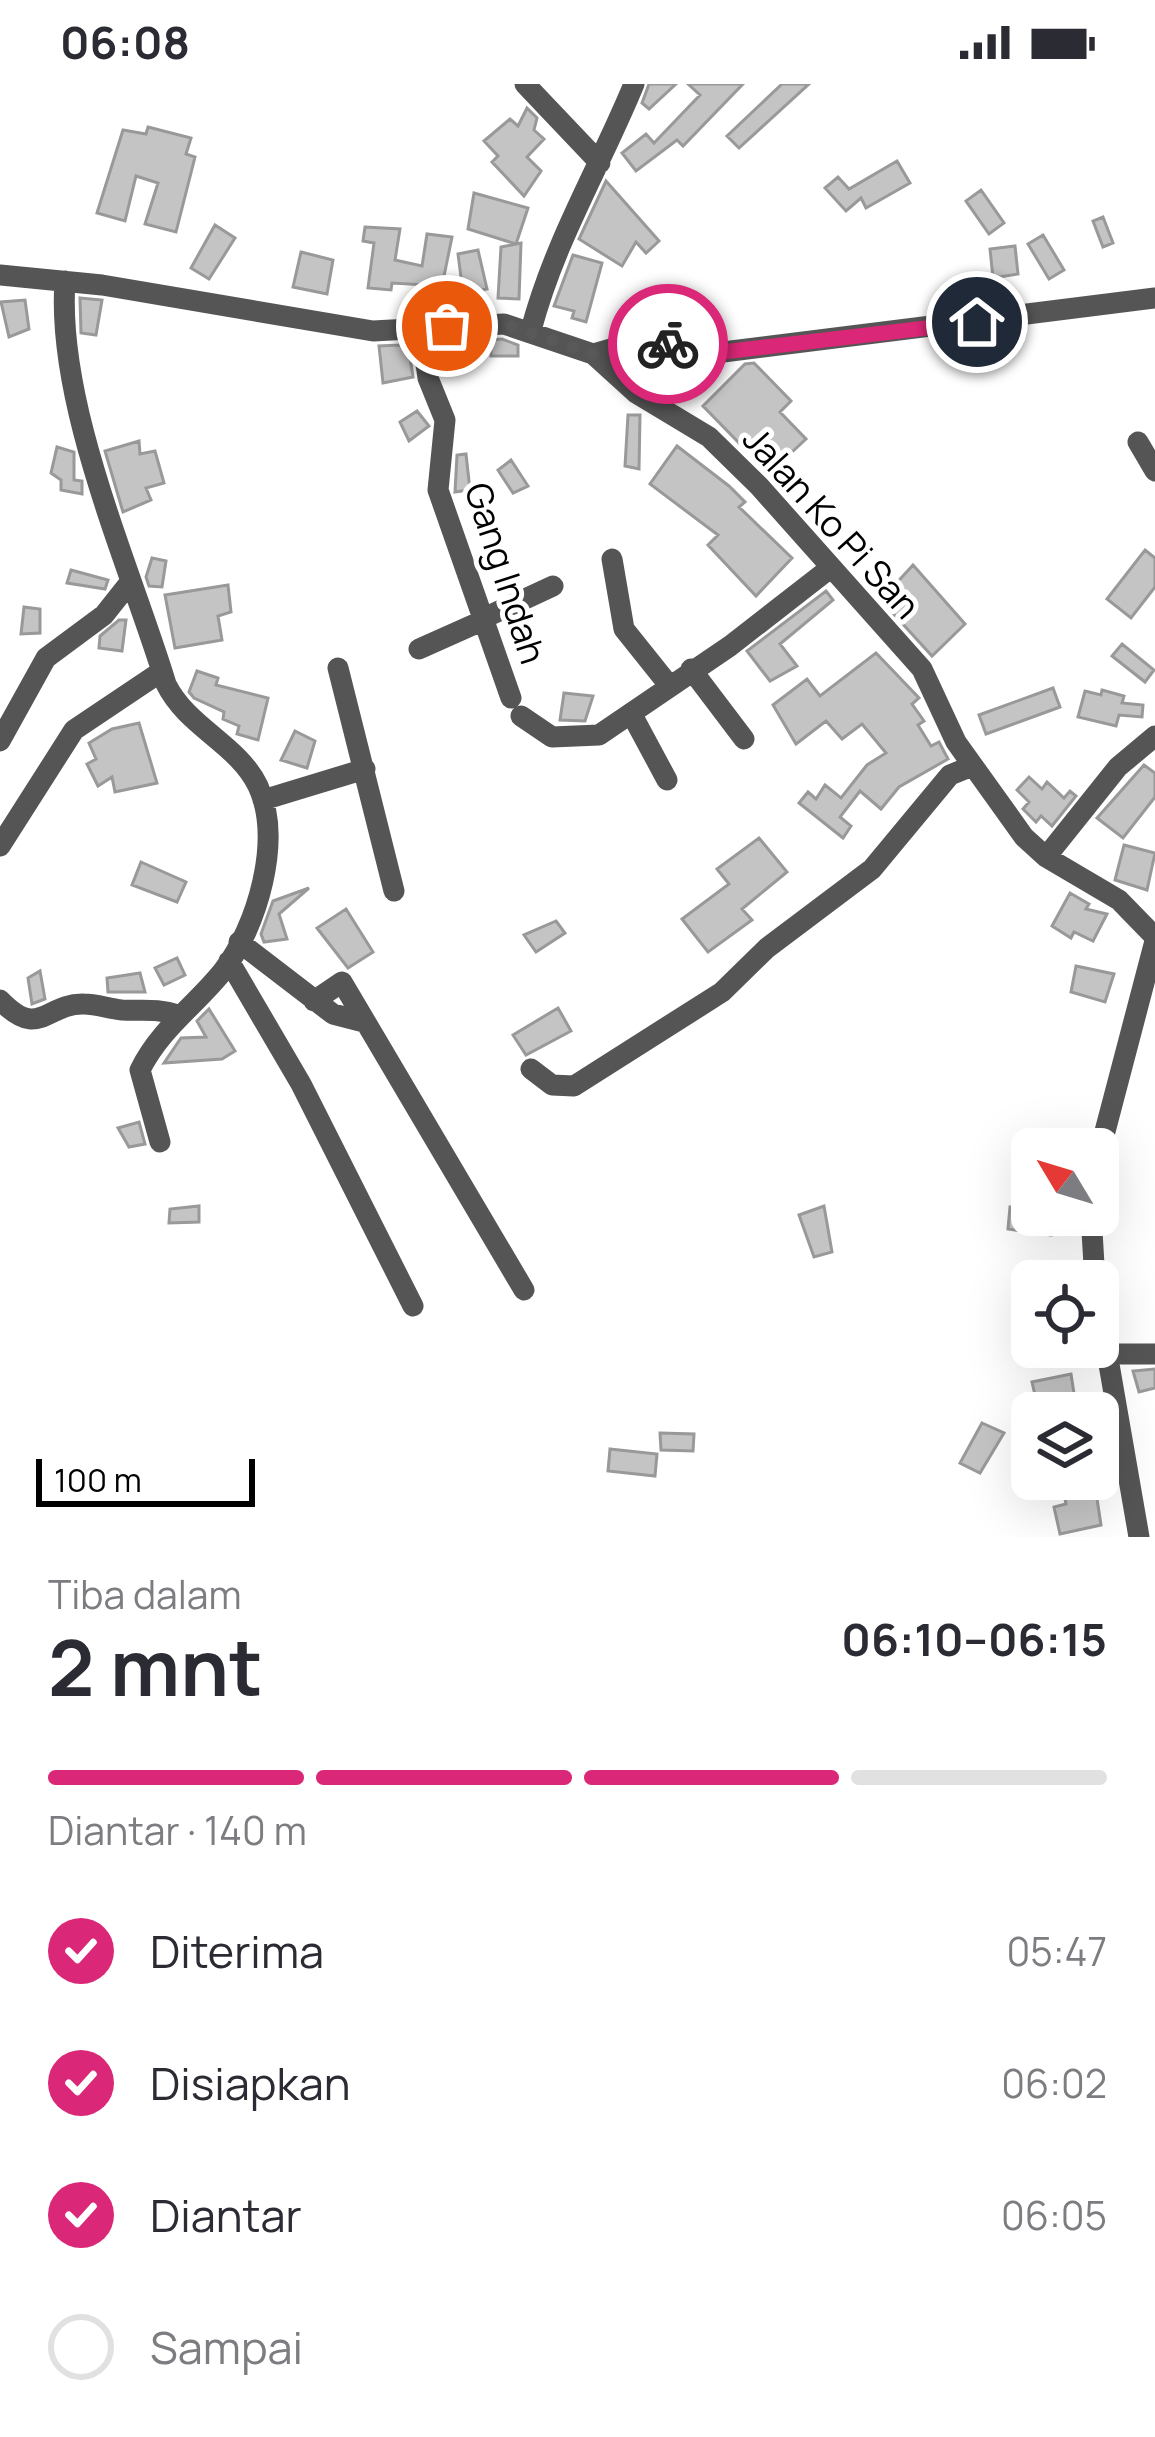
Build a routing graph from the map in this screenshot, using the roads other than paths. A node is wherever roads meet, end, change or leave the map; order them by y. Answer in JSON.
{"nodes":[{"id":1,"x":525,"y":84,"type":"edge"},
{"id":2,"x":634,"y":84,"type":"edge"},
{"id":3,"x":600,"y":164,"type":"junction"},
{"id":4,"x":0,"y":275,"type":"edge"},
{"id":5,"x":65,"y":281,"type":"junction"},
{"id":6,"x":1155,"y":298,"type":"edge"},
{"id":7,"x":421,"y":329,"type":"junction"},
{"id":8,"x":531,"y":330,"type":"junction"},
{"id":9,"x":593,"y":354,"type":"junction"},
{"id":10,"x":1138,"y":442,"type":"dead end"},
{"id":11,"x":1155,"y":471,"type":"edge"},
{"id":12,"x":612,"y":559,"type":"dead end"},
{"id":13,"x":829,"y":569,"type":"junction"},
{"id":14,"x":131,"y":581,"type":"junction"},
{"id":15,"x":554,"y":586,"type":"dead end"},
{"id":16,"x":484,"y":619,"type":"junction"},
{"id":17,"x":419,"y":649,"type":"dead end"},
{"id":18,"x":338,"y":668,"type":"dead end"},
{"id":19,"x":691,"y":669,"type":"junction"},
{"id":20,"x":162,"y":671,"type":"junction"},
{"id":21,"x":668,"y":684,"type":"junction"},
{"id":22,"x":631,"y":713,"type":"junction"},
{"id":23,"x":1155,"y":736,"type":"edge"},
{"id":24,"x":744,"y":739,"type":"dead end"},
{"id":25,"x":0,"y":741,"type":"edge"},
{"id":26,"x":972,"y":766,"type":"junction"},
{"id":27,"x":365,"y":770,"type":"junction"},
{"id":28,"x":667,"y":780,"type":"dead end"},
{"id":29,"x":263,"y":800,"type":"junction"},
{"id":30,"x":0,"y":846,"type":"edge"},
{"id":31,"x":1046,"y":857,"type":"junction"},
{"id":32,"x":394,"y":891,"type":"dead end"},
{"id":33,"x":1155,"y":939,"type":"edge"},
{"id":34,"x":234,"y":952,"type":"junction"},
{"id":35,"x":0,"y":1000,"type":"edge"},
{"id":36,"x":314,"y":1001,"type":"junction"},
{"id":37,"x":178,"y":1015,"type":"junction"},
{"id":38,"x":364,"y":1022,"type":"junction"},
{"id":39,"x":531,"y":1069,"type":"dead end"},
{"id":40,"x":1106,"y":1128,"type":"edge"},
{"id":41,"x":160,"y":1142,"type":"dead end"},
{"id":42,"x":524,"y":1290,"type":"dead end"},
{"id":43,"x":413,"y":1306,"type":"dead end"},
{"id":44,"x":1119,"y":1354,"type":"edge"},
{"id":45,"x":1155,"y":1354,"type":"edge"},
{"id":46,"x":1109,"y":1368,"type":"edge"},
{"id":47,"x":1139,"y":1537,"type":"edge"}],
"edges":[{"from":1,"to":3,"type":"street"},
{"from":2,"to":3,"type":"street"},
{"from":3,"to":8,"type":"street"},
{"from":4,"to":5,"type":"street","name":"Jalan Ko Pi San"},
{"from":5,"to":7,"type":"street","name":"Jalan Ko Pi San"},
{"from":5,"to":14,"type":"street"},
{"from":6,"to":9,"type":"street"},
{"from":7,"to":8,"type":"street","name":"Jalan Ko Pi San"},
{"from":7,"to":16,"type":"street","name":"Gang Indah"},
{"from":8,"to":9,"type":"street","name":"Jalan Ko Pi San"},
{"from":9,"to":13,"type":"street","name":"Jalan Ko Pi San"},
{"from":10,"to":11,"type":"street"},
{"from":12,"to":21,"type":"street"},
{"from":13,"to":19,"type":"street"},
{"from":13,"to":26,"type":"street","name":"Jalan Ko Pi San"},
{"from":14,"to":20,"type":"street"},
{"from":14,"to":25,"type":"street"},
{"from":15,"to":16,"type":"street"},
{"from":16,"to":17,"type":"street"},
{"from":16,"to":22,"type":"street","name":"Gang Indah"},
{"from":18,"to":27,"type":"street"},
{"from":19,"to":21,"type":"street"},
{"from":19,"to":24,"type":"street"},
{"from":20,"to":29,"type":"street"},
{"from":20,"to":30,"type":"street"},
{"from":21,"to":22,"type":"street"},
{"from":22,"to":28,"type":"street"},
{"from":23,"to":31,"type":"street"},
{"from":26,"to":31,"type":"street","name":"Jalan Ko Pi San"},
{"from":26,"to":39,"type":"street"},
{"from":27,"to":29,"type":"street"},
{"from":27,"to":32,"type":"street"},
{"from":29,"to":34,"type":"street"},
{"from":31,"to":33,"type":"street","name":"Jalan Ko Pi San"},
{"from":33,"to":40,"type":"street"},
{"from":34,"to":36,"type":"street"},
{"from":34,"to":37,"type":"street"},
{"from":34,"to":43,"type":"street"},
{"from":35,"to":37,"type":"street"},
{"from":36,"to":38,"type":"street"},
{"from":36,"to":38,"type":"street"},
{"from":37,"to":41,"type":"street"},
{"from":38,"to":42,"type":"street"},
{"from":44,"to":45,"type":"street"},
{"from":46,"to":47,"type":"street"}]}
